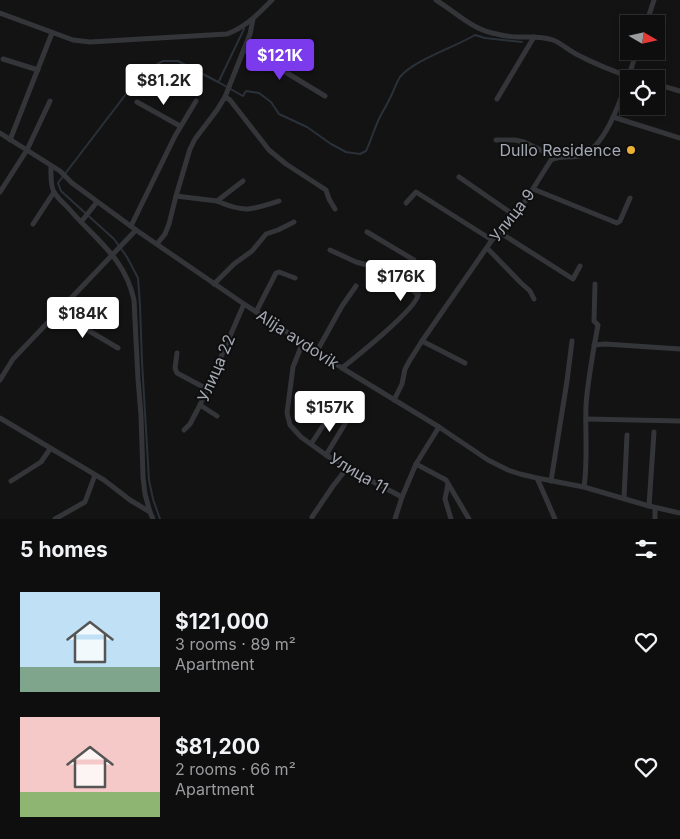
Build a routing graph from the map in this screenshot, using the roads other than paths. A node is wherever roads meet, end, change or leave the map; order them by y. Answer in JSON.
{"nodes":[{"id":1,"x":272,"y":0,"type":"edge"},
{"id":2,"x":436,"y":0,"type":"edge"},
{"id":3,"x":654,"y":0,"type":"edge"},
{"id":4,"x":0,"y":13,"type":"edge"},
{"id":5,"x":649,"y":15,"type":"edge"},
{"id":6,"x":253,"y":19,"type":"junction"},
{"id":7,"x":52,"y":32,"type":"junction"},
{"id":8,"x":534,"y":37,"type":"junction"},
{"id":9,"x":244,"y":50,"type":"junction"},
{"id":10,"x":3,"y":59,"type":"dead end"},
{"id":11,"x":38,"y":70,"type":"junction"},
{"id":12,"x":620,"y":72,"type":"edge"},
{"id":13,"x":665,"y":86,"type":"edge"},
{"id":14,"x":680,"y":90,"type":"edge"},
{"id":15,"x":226,"y":94,"type":"junction"},
{"id":16,"x":325,"y":96,"type":"dead end"},
{"id":17,"x":498,"y":99,"type":"dead end"},
{"id":18,"x":50,"y":101,"type":"dead end"},
{"id":19,"x":196,"y":101,"type":"dead end"},
{"id":20,"x":137,"y":102,"type":"dead end"},
{"id":21,"x":620,"y":102,"type":"edge"},
{"id":22,"x":613,"y":117,"type":"junction"},
{"id":23,"x":180,"y":126,"type":"junction"},
{"id":24,"x":0,"y":133,"type":"edge"},
{"id":25,"x":680,"y":138,"type":"edge"},
{"id":26,"x":10,"y":140,"type":"junction"},
{"id":27,"x":496,"y":140,"type":"dead end"},
{"id":28,"x":27,"y":150,"type":"junction"},
{"id":29,"x":555,"y":157,"type":"junction"},
{"id":30,"x":51,"y":166,"type":"junction"},
{"id":31,"x":459,"y":177,"type":"dead end"},
{"id":32,"x":243,"y":181,"type":"dead end"},
{"id":33,"x":533,"y":190,"type":"junction"},
{"id":34,"x":0,"y":192,"type":"edge"},
{"id":35,"x":54,"y":192,"type":"junction"},
{"id":36,"x":176,"y":196,"type":"junction"},
{"id":37,"x":630,"y":198,"type":"dead end"},
{"id":38,"x":217,"y":201,"type":"junction"},
{"id":39,"x":279,"y":201,"type":"dead end"},
{"id":40,"x":97,"y":202,"type":"junction"},
{"id":41,"x":406,"y":203,"type":"dead end"},
{"id":42,"x":335,"y":208,"type":"dead end"},
{"id":43,"x":514,"y":215,"type":"junction"},
{"id":44,"x":82,"y":220,"type":"junction"},
{"id":45,"x":294,"y":222,"type":"dead end"},
{"id":46,"x":33,"y":224,"type":"dead end"},
{"id":47,"x":133,"y":228,"type":"junction"},
{"id":48,"x":368,"y":232,"type":"dead end"},
{"id":49,"x":499,"y":232,"type":"junction"},
{"id":50,"x":492,"y":240,"type":"junction"},
{"id":51,"x":157,"y":244,"type":"junction"},
{"id":52,"x":487,"y":248,"type":"junction"},
{"id":53,"x":330,"y":250,"type":"dead end"},
{"id":54,"x":115,"y":251,"type":"junction"},
{"id":55,"x":580,"y":266,"type":"dead end"},
{"id":56,"x":296,"y":278,"type":"dead end"},
{"id":57,"x":214,"y":284,"type":"junction"},
{"id":58,"x":595,"y":284,"type":"dead end"},
{"id":59,"x":356,"y":286,"type":"dead end"},
{"id":60,"x":418,"y":296,"type":"junction"},
{"id":61,"x":534,"y":299,"type":"dead end"},
{"id":62,"x":244,"y":304,"type":"junction"},
{"id":63,"x":57,"y":312,"type":"junction"},
{"id":64,"x":256,"y":312,"type":"junction"},
{"id":65,"x":422,"y":341,"type":"junction"},
{"id":66,"x":572,"y":341,"type":"dead end"},
{"id":67,"x":303,"y":342,"type":"junction"},
{"id":68,"x":594,"y":345,"type":"junction"},
{"id":69,"x":118,"y":348,"type":"dead end"},
{"id":70,"x":680,"y":348,"type":"edge"},
{"id":71,"x":317,"y":351,"type":"junction"},
{"id":72,"x":178,"y":353,"type":"dead end"},
{"id":73,"x":465,"y":363,"type":"dead end"},
{"id":74,"x":342,"y":368,"type":"junction"},
{"id":75,"x":0,"y":380,"type":"edge"},
{"id":76,"x":207,"y":389,"type":"junction"},
{"id":77,"x":394,"y":400,"type":"junction"},
{"id":78,"x":200,"y":405,"type":"junction"},
{"id":79,"x":332,"y":412,"type":"dead end"},
{"id":80,"x":351,"y":414,"type":"dead end"},
{"id":81,"x":217,"y":416,"type":"dead end"},
{"id":82,"x":0,"y":418,"type":"edge"},
{"id":83,"x":586,"y":419,"type":"junction"},
{"id":84,"x":680,"y":421,"type":"edge"},
{"id":85,"x":439,"y":427,"type":"junction"},
{"id":86,"x":184,"y":430,"type":"dead end"},
{"id":87,"x":654,"y":432,"type":"dead end"},
{"id":88,"x":627,"y":435,"type":"dead end"},
{"id":89,"x":311,"y":444,"type":"junction"},
{"id":90,"x":50,"y":449,"type":"junction"},
{"id":91,"x":326,"y":454,"type":"junction"},
{"id":92,"x":416,"y":464,"type":"junction"},
{"id":93,"x":347,"y":468,"type":"junction"},
{"id":94,"x":95,"y":475,"type":"junction"},
{"id":95,"x":537,"y":478,"type":"junction"},
{"id":96,"x":11,"y":480,"type":"dead end"},
{"id":97,"x":551,"y":481,"type":"junction"},
{"id":98,"x":448,"y":483,"type":"junction"},
{"id":99,"x":584,"y":487,"type":"junction"},
{"id":100,"x":402,"y":497,"type":"junction"},
{"id":101,"x":624,"y":498,"type":"junction"},
{"id":102,"x":649,"y":506,"type":"junction"},
{"id":103,"x":655,"y":508,"type":"junction"},
{"id":104,"x":150,"y":512,"type":"junction"},
{"id":105,"x":680,"y":513,"type":"edge"},
{"id":106,"x":312,"y":517,"type":"dead end"},
{"id":107,"x":55,"y":519,"type":"edge"},
{"id":108,"x":154,"y":519,"type":"edge"},
{"id":109,"x":396,"y":519,"type":"edge"},
{"id":110,"x":451,"y":519,"type":"edge"},
{"id":111,"x":469,"y":519,"type":"edge"},
{"id":112,"x":555,"y":519,"type":"edge"},
{"id":113,"x":655,"y":519,"type":"edge"}],
"edges":[{"from":1,"to":6,"type":"street"},
{"from":2,"to":8,"type":"street"},
{"from":3,"to":5,"type":"street"},
{"from":4,"to":7,"type":"street"},
{"from":6,"to":7,"type":"street"},
{"from":6,"to":9,"type":"street"},
{"from":7,"to":11,"type":"street"},
{"from":8,"to":12,"type":"street"},
{"from":8,"to":17,"type":"street"},
{"from":9,"to":15,"type":"street"},
{"from":9,"to":16,"type":"street"},
{"from":10,"to":11,"type":"street"},
{"from":11,"to":26,"type":"street"},
{"from":13,"to":14,"type":"street"},
{"from":15,"to":36,"type":"street"},
{"from":15,"to":42,"type":"street"},
{"from":18,"to":28,"type":"street"},
{"from":19,"to":23,"type":"street"},
{"from":20,"to":23,"type":"street"},
{"from":21,"to":22,"type":"street"},
{"from":22,"to":25,"type":"street"},
{"from":22,"to":29,"type":"street"},
{"from":23,"to":47,"type":"street"},
{"from":24,"to":26,"type":"street"},
{"from":26,"to":28,"type":"street"},
{"from":27,"to":29,"type":"street"},
{"from":28,"to":30,"type":"street"},
{"from":28,"to":34,"type":"street"},
{"from":29,"to":33,"type":"street","name":"Улица 9"},
{"from":30,"to":35,"type":"street"},
{"from":30,"to":40,"type":"street","name":"Alija avdovik"},
{"from":31,"to":43,"type":"street"},
{"from":32,"to":38,"type":"street"},
{"from":33,"to":37,"type":"street"},
{"from":33,"to":43,"type":"street","name":"Улица 9"},
{"from":35,"to":44,"type":"street"},
{"from":35,"to":46,"type":"street"},
{"from":36,"to":38,"type":"street"},
{"from":36,"to":51,"type":"street"},
{"from":38,"to":39,"type":"street"},
{"from":40,"to":44,"type":"street"},
{"from":40,"to":47,"type":"street","name":"Alija avdovik"},
{"from":41,"to":50,"type":"street"},
{"from":43,"to":49,"type":"street","name":"Улица 9"},
{"from":44,"to":54,"type":"street"},
{"from":45,"to":57,"type":"street"},
{"from":47,"to":51,"type":"street","name":"Alija avdovik"},
{"from":47,"to":54,"type":"street"},
{"from":48,"to":60,"type":"street"},
{"from":49,"to":50,"type":"street","name":"Улица 9"},
{"from":49,"to":55,"type":"street"},
{"from":50,"to":52,"type":"street","name":"Улица 9"},
{"from":51,"to":57,"type":"street","name":"Alija avdovik"},
{"from":52,"to":61,"type":"street"},
{"from":52,"to":65,"type":"street","name":"Улица 9"},
{"from":53,"to":60,"type":"street"},
{"from":54,"to":63,"type":"street"},
{"from":54,"to":104,"type":"street"},
{"from":56,"to":64,"type":"street"},
{"from":57,"to":62,"type":"street","name":"Alija avdovik"},
{"from":58,"to":68,"type":"street"},
{"from":59,"to":71,"type":"street"},
{"from":60,"to":74,"type":"street"},
{"from":62,"to":64,"type":"street","name":"Alija avdovik"},
{"from":62,"to":76,"type":"street","name":"Улица 22"},
{"from":63,"to":69,"type":"street"},
{"from":63,"to":75,"type":"street"},
{"from":64,"to":67,"type":"street","name":"Alija avdovik"},
{"from":65,"to":73,"type":"street"},
{"from":65,"to":77,"type":"street","name":"Улица 9"},
{"from":66,"to":97,"type":"street"},
{"from":67,"to":71,"type":"street","name":"Alija avdovik"},
{"from":67,"to":89,"type":"street","name":"Улица 11"},
{"from":68,"to":70,"type":"street"},
{"from":68,"to":83,"type":"street"},
{"from":71,"to":74,"type":"street","name":"Alija avdovik"},
{"from":72,"to":76,"type":"street"},
{"from":74,"to":77,"type":"street","name":"Alija avdovik"},
{"from":76,"to":78,"type":"street","name":"Улица 22"},
{"from":77,"to":85,"type":"street","name":"Alija avdovik"},
{"from":78,"to":81,"type":"street"},
{"from":78,"to":86,"type":"street","name":"Улица 22"},
{"from":79,"to":89,"type":"street"},
{"from":80,"to":91,"type":"street"},
{"from":82,"to":90,"type":"street"},
{"from":83,"to":84,"type":"street"},
{"from":83,"to":99,"type":"street"},
{"from":85,"to":92,"type":"street"},
{"from":85,"to":95,"type":"street","name":"Alija avdovik"},
{"from":87,"to":102,"type":"street"},
{"from":88,"to":101,"type":"street"},
{"from":89,"to":91,"type":"street","name":"Улица 11"},
{"from":90,"to":94,"type":"street"},
{"from":90,"to":96,"type":"street"},
{"from":91,"to":93,"type":"street","name":"Улица 11"},
{"from":92,"to":98,"type":"street"},
{"from":92,"to":100,"type":"street"},
{"from":93,"to":100,"type":"street","name":"Улица 11"},
{"from":93,"to":106,"type":"street"},
{"from":94,"to":104,"type":"street"},
{"from":94,"to":107,"type":"street"},
{"from":95,"to":97,"type":"street","name":"Alija avdovik"},
{"from":95,"to":112,"type":"street"},
{"from":97,"to":99,"type":"street","name":"Alija avdovik"},
{"from":98,"to":110,"type":"street"},
{"from":98,"to":111,"type":"street"},
{"from":99,"to":101,"type":"street","name":"Alija avdovik"},
{"from":100,"to":109,"type":"street"},
{"from":101,"to":102,"type":"street","name":"Alija avdovik"},
{"from":102,"to":103,"type":"street","name":"Alija avdovik"},
{"from":103,"to":105,"type":"street","name":"Alija avdovik"},
{"from":103,"to":113,"type":"street"},
{"from":104,"to":108,"type":"street"}]}
